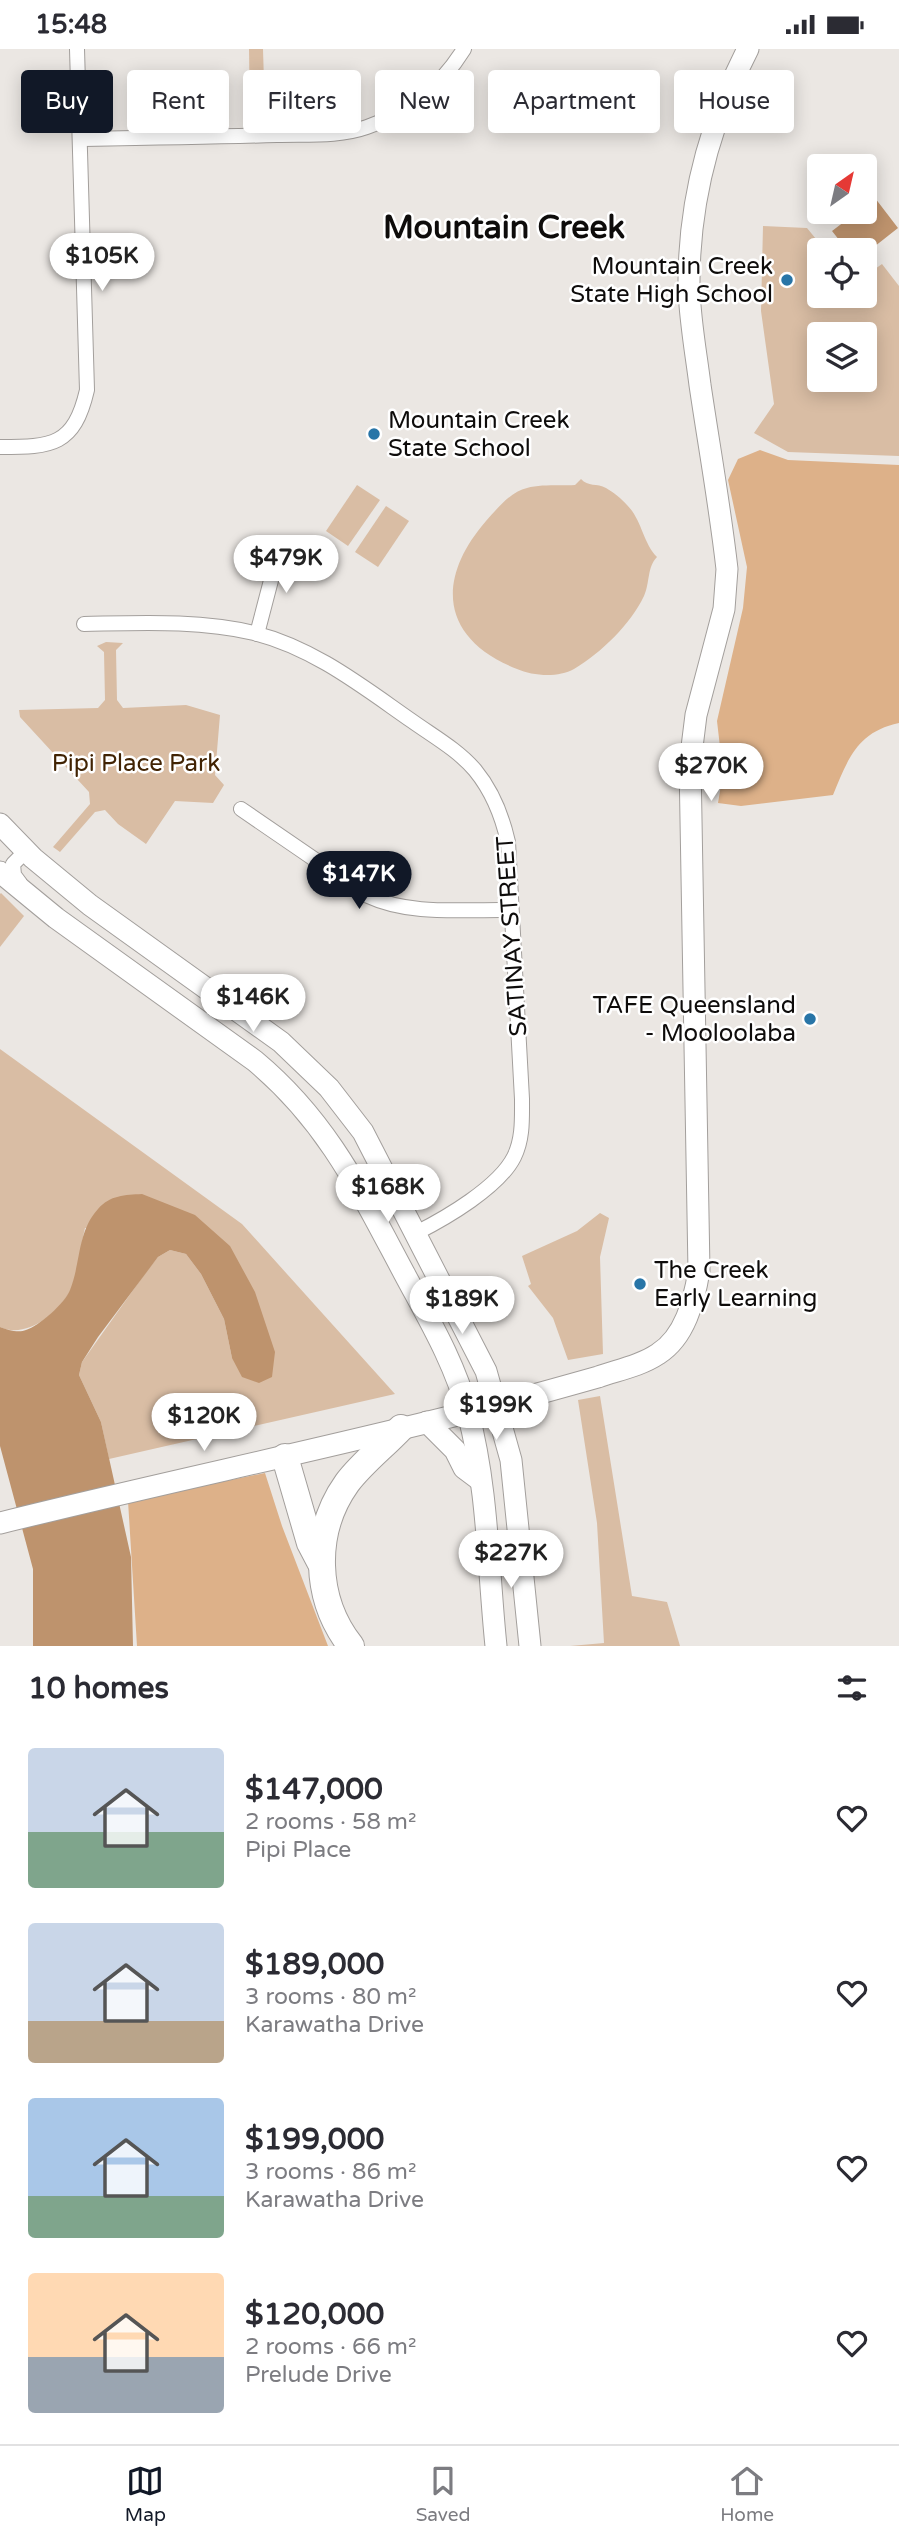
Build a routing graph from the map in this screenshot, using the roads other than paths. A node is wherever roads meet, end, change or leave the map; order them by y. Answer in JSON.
{"nodes":[{"id":1,"x":77,"y":49,"type":"edge"},
{"id":2,"x":464,"y":49,"type":"edge"},
{"id":3,"x":748,"y":49,"type":"edge"},
{"id":4,"x":80,"y":139,"type":"junction"},
{"id":5,"x":0,"y":447,"type":"edge"},
{"id":6,"x":280,"y":546,"type":"dead end"},
{"id":7,"x":85,"y":624,"type":"dead end"},
{"id":8,"x":257,"y":634,"type":"junction"},
{"id":9,"x":241,"y":809,"type":"dead end"},
{"id":10,"x":0,"y":824,"type":"edge"},
{"id":11,"x":33,"y":858,"type":"junction"},
{"id":12,"x":0,"y":872,"type":"edge"},
{"id":13,"x":510,"y":910,"type":"junction"},
{"id":14,"x":56,"y":918,"type":"junction"},
{"id":15,"x":416,"y":1233,"type":"junction"},
{"id":16,"x":496,"y":1405,"type":"junction"},
{"id":17,"x":468,"y":1412,"type":"junction"},
{"id":18,"x":427,"y":1422,"type":"junction"},
{"id":19,"x":401,"y":1429,"type":"junction"},
{"id":20,"x":285,"y":1457,"type":"junction"},
{"id":21,"x":480,"y":1480,"type":"junction"},
{"id":22,"x":0,"y":1523,"type":"edge"},
{"id":23,"x":321,"y":1563,"type":"junction"},
{"id":24,"x":351,"y":1646,"type":"edge"},
{"id":25,"x":496,"y":1646,"type":"edge"},
{"id":26,"x":530,"y":1646,"type":"edge"}],
"edges":[{"from":1,"to":4,"type":"street"},
{"from":2,"to":4,"type":"street"},
{"from":3,"to":16,"type":"main road"},
{"from":4,"to":5,"type":"street"},
{"from":6,"to":8,"type":"street"},
{"from":7,"to":8,"type":"street","name":"SATINAY STREET"},
{"from":8,"to":13,"type":"street","name":"SATINAY STREET"},
{"from":9,"to":13,"type":"street"},
{"from":10,"to":11,"type":"main road"},
{"from":11,"to":14,"type":"street"},
{"from":11,"to":15,"type":"main road"},
{"from":12,"to":14,"type":"main road"},
{"from":13,"to":15,"type":"street","name":"SATINAY STREET"},
{"from":14,"to":17,"type":"main road"},
{"from":15,"to":16,"type":"main road"},
{"from":16,"to":17,"type":"main road"},
{"from":16,"to":26,"type":"main road"},
{"from":17,"to":18,"type":"main road"},
{"from":17,"to":21,"type":"main road"},
{"from":18,"to":19,"type":"main road"},
{"from":18,"to":21,"type":"main road"},
{"from":19,"to":20,"type":"main road"},
{"from":19,"to":23,"type":"highway"},
{"from":20,"to":22,"type":"main road"},
{"from":20,"to":23,"type":"highway"},
{"from":21,"to":25,"type":"main road"},
{"from":23,"to":24,"type":"highway"}]}
